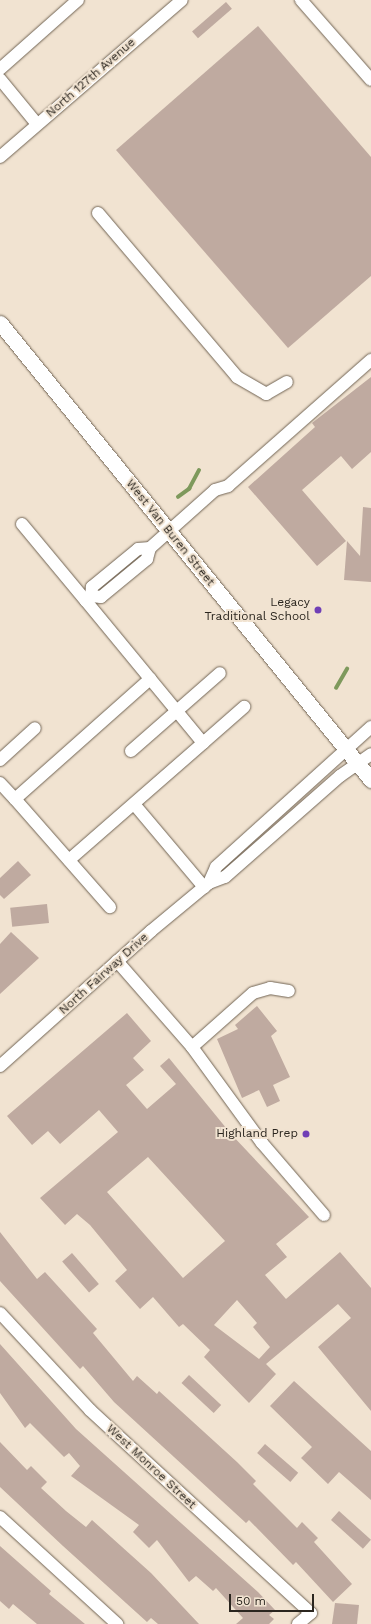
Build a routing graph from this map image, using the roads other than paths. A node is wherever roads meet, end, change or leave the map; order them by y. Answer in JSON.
{"nodes":[{"id":1,"x":78,"y":0,"type":"edge"},
{"id":2,"x":182,"y":0,"type":"edge"},
{"id":3,"x":301,"y":0,"type":"edge"},
{"id":4,"x":0,"y":69,"type":"edge"},
{"id":5,"x":0,"y":80,"type":"edge"},
{"id":6,"x":371,"y":80,"type":"edge"},
{"id":7,"x":37,"y":124,"type":"junction"},
{"id":8,"x":0,"y":156,"type":"edge"},
{"id":9,"x":98,"y":213,"type":"dead end"},
{"id":10,"x":0,"y":323,"type":"edge"},
{"id":11,"x":371,"y":360,"type":"edge"},
{"id":12,"x":287,"y":382,"type":"dead end"},
{"id":13,"x":22,"y":524,"type":"dead end"},
{"id":14,"x":169,"y":531,"type":"junction"},
{"id":15,"x":89,"y":598,"type":"junction"},
{"id":16,"x":220,"y":673,"type":"dead end"},
{"id":17,"x":150,"y":679,"type":"junction"},
{"id":18,"x":244,"y":707,"type":"dead end"},
{"id":19,"x":176,"y":710,"type":"junction"},
{"id":20,"x":371,"y":727,"type":"edge"},
{"id":21,"x":35,"y":728,"type":"dead end"},
{"id":22,"x":203,"y":743,"type":"junction"},
{"id":23,"x":131,"y":751,"type":"dead end"},
{"id":24,"x":346,"y":751,"type":"junction"},
{"id":25,"x":371,"y":754,"type":"edge"},
{"id":26,"x":0,"y":760,"type":"edge"},
{"id":27,"x":358,"y":764,"type":"junction"},
{"id":28,"x":371,"y":780,"type":"edge"},
{"id":29,"x":0,"y":783,"type":"edge"},
{"id":30,"x":15,"y":799,"type":"junction"},
{"id":31,"x":134,"y":804,"type":"junction"},
{"id":32,"x":69,"y":860,"type":"junction"},
{"id":33,"x":207,"y":885,"type":"junction"},
{"id":34,"x":110,"y":907,"type":"dead end"},
{"id":35,"x":117,"y":961,"type":"junction"},
{"id":36,"x":289,"y":991,"type":"dead end"},
{"id":37,"x":192,"y":1047,"type":"junction"},
{"id":38,"x":0,"y":1066,"type":"edge"},
{"id":39,"x":324,"y":1215,"type":"dead end"},
{"id":40,"x":0,"y":1313,"type":"edge"},
{"id":41,"x":0,"y":1517,"type":"edge"},
{"id":42,"x":117,"y":1624,"type":"edge"},
{"id":43,"x":298,"y":1624,"type":"edge"}],
"edges":[{"from":1,"to":4,"type":"street"},
{"from":2,"to":7,"type":"street","name":"North 127th Avenue"},
{"from":3,"to":6,"type":"street"},
{"from":5,"to":7,"type":"street"},
{"from":7,"to":8,"type":"street","name":"North 127th Avenue"},
{"from":9,"to":12,"type":"street"},
{"from":10,"to":14,"type":"main road","name":"West Van Buren Street"},
{"from":11,"to":14,"type":"street"},
{"from":13,"to":15,"type":"street"},
{"from":14,"to":15,"type":"street"},
{"from":14,"to":24,"type":"main road","name":"West Van Buren Street"},
{"from":15,"to":17,"type":"street"},
{"from":16,"to":19,"type":"street"},
{"from":17,"to":19,"type":"street"},
{"from":17,"to":30,"type":"street"},
{"from":18,"to":22,"type":"street"},
{"from":19,"to":22,"type":"street"},
{"from":19,"to":23,"type":"street"},
{"from":20,"to":24,"type":"street","name":"North Fairway Drive"},
{"from":21,"to":26,"type":"street"},
{"from":22,"to":31,"type":"street"},
{"from":24,"to":27,"type":"main road","name":"West Van Buren Street"},
{"from":24,"to":33,"type":"street","name":"North Fairway Drive"},
{"from":25,"to":27,"type":"street","name":"North Fairway Drive"},
{"from":27,"to":28,"type":"main road","name":"West Van Buren Street"},
{"from":27,"to":33,"type":"street","name":"North Fairway Drive"},
{"from":29,"to":30,"type":"street"},
{"from":30,"to":32,"type":"street"},
{"from":31,"to":32,"type":"street"},
{"from":31,"to":33,"type":"street"},
{"from":32,"to":34,"type":"street"},
{"from":33,"to":35,"type":"street","name":"North Fairway Drive"},
{"from":35,"to":37,"type":"street"},
{"from":35,"to":38,"type":"street","name":"North Fairway Drive"},
{"from":36,"to":37,"type":"street"},
{"from":37,"to":39,"type":"street"},
{"from":40,"to":43,"type":"street","name":"West Monroe Street"},
{"from":41,"to":42,"type":"street"}]}
